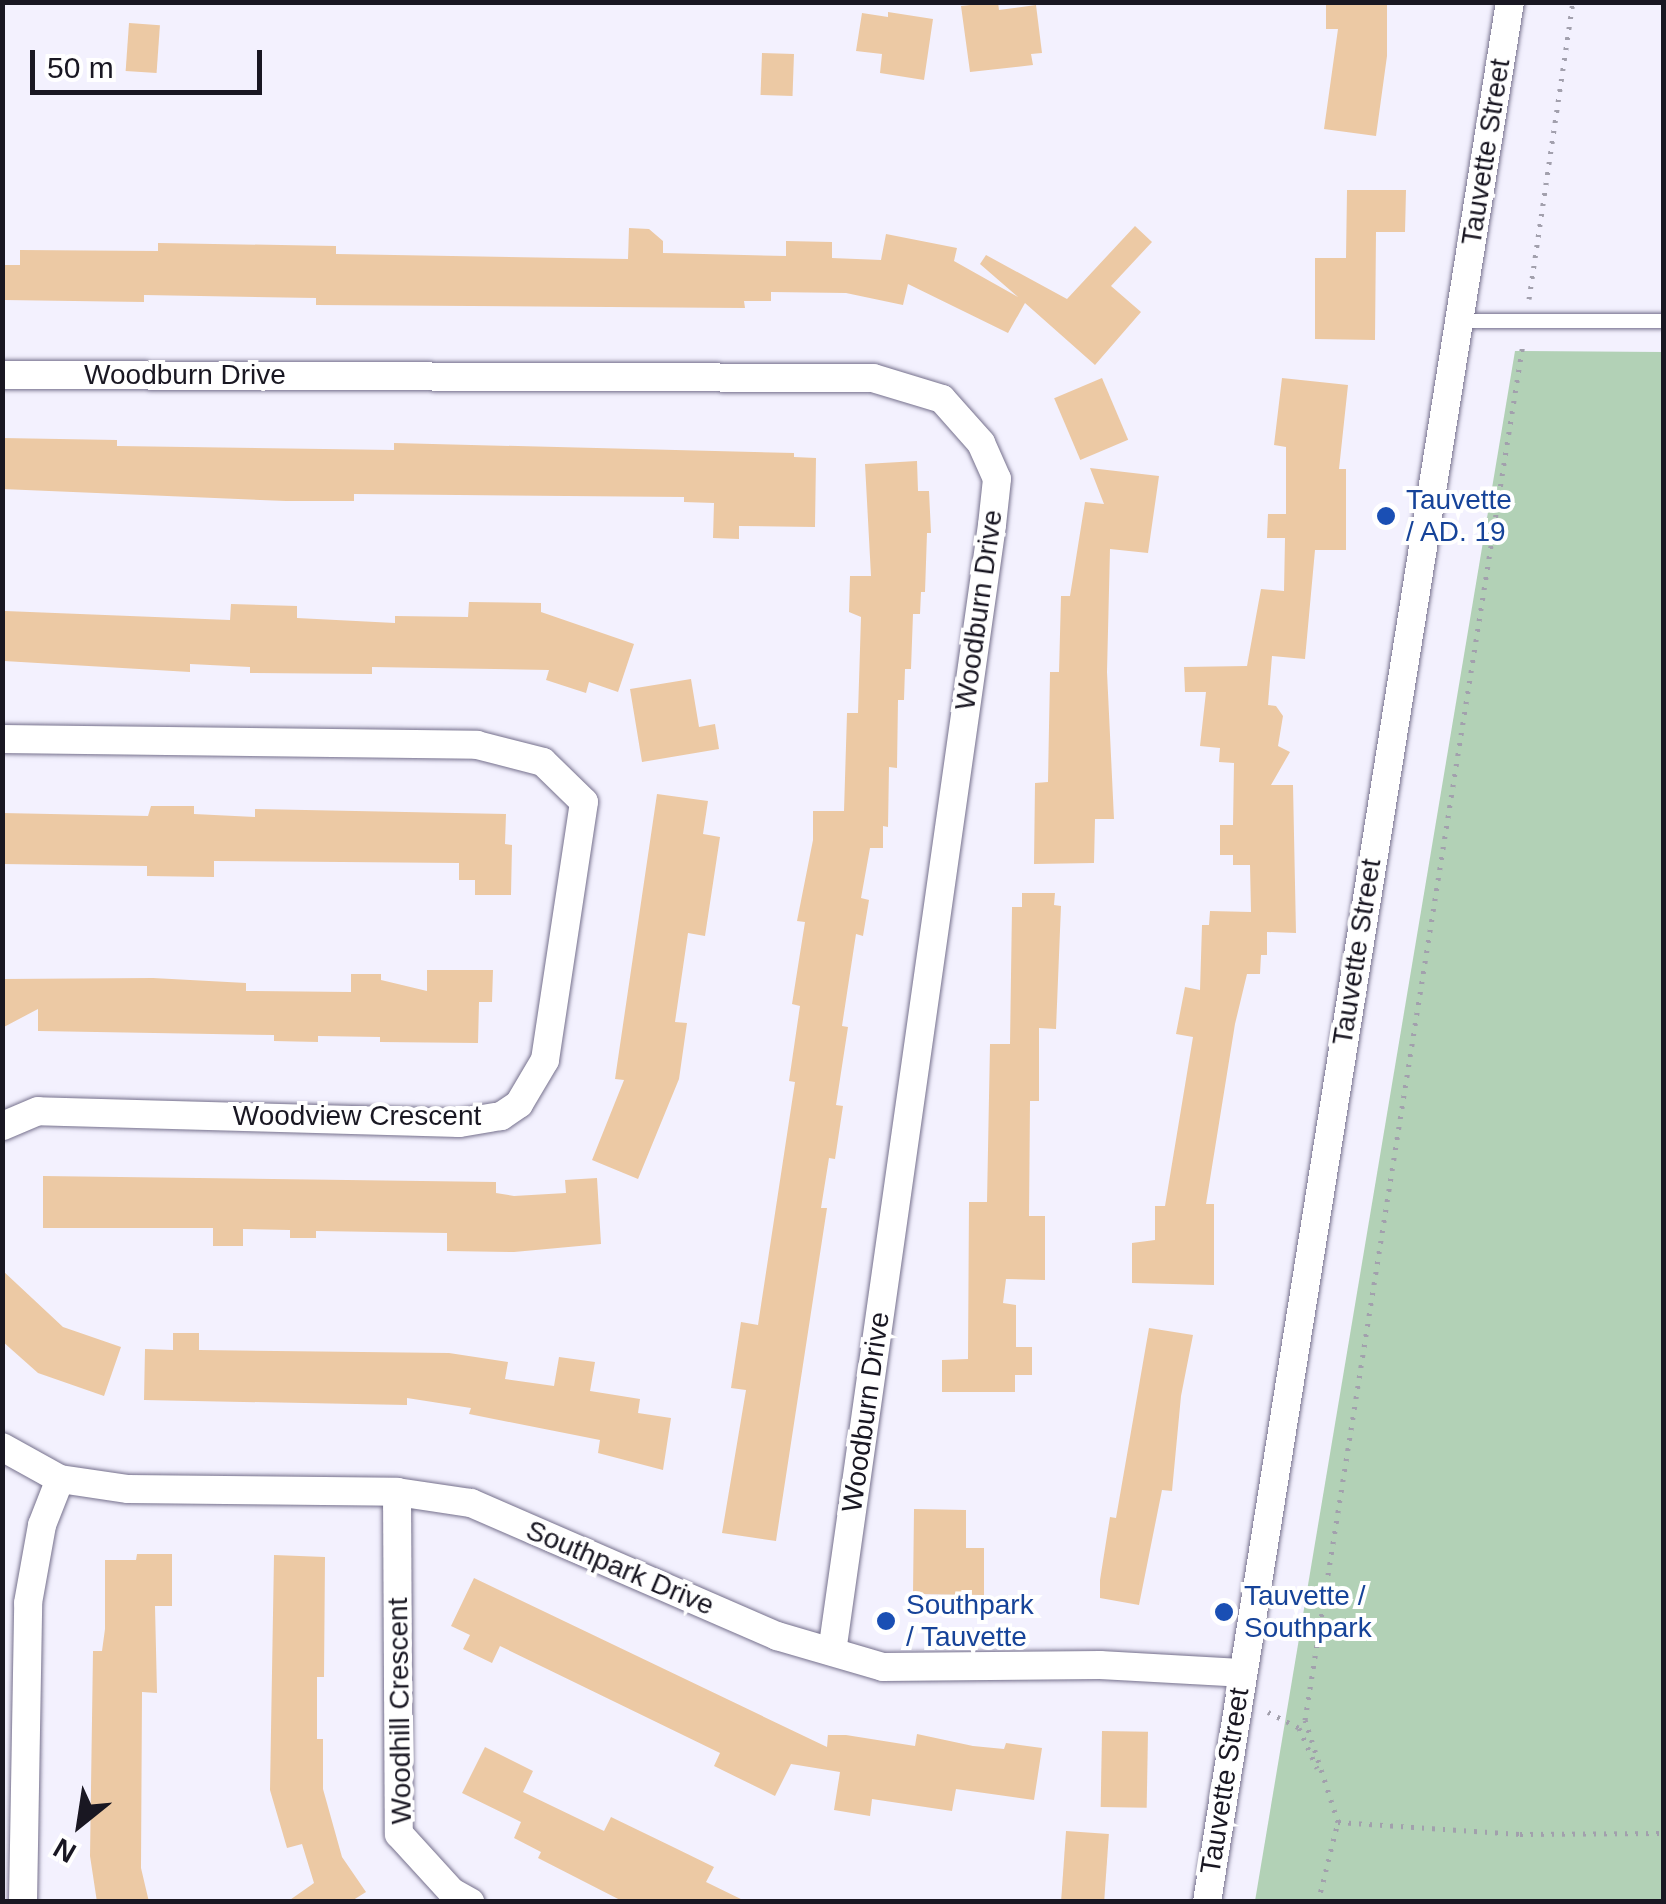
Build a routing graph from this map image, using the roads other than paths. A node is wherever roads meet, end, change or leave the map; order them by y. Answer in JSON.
{"nodes":[{"id":1,"x":1510,"y":2,"type":"edge"},
{"id":2,"x":1459,"y":320,"type":"junction"},
{"id":3,"x":1664,"y":321,"type":"edge"},
{"id":4,"x":2,"y":374,"type":"edge"},
{"id":5,"x":2,"y":739,"type":"edge"},
{"id":6,"x":2,"y":1126,"type":"edge"},
{"id":7,"x":2,"y":1447,"type":"edge"},
{"id":8,"x":60,"y":1479,"type":"junction"},
{"id":9,"x":397,"y":1492,"type":"junction"},
{"id":10,"x":832,"y":1652,"type":"junction"},
{"id":11,"x":1242,"y":1673,"type":"junction"},
{"id":12,"x":24,"y":1902,"type":"edge"},
{"id":13,"x":470,"y":1902,"type":"edge"},
{"id":14,"x":1207,"y":1902,"type":"edge"}],
"edges":[{"from":1,"to":2,"type":"street","name":"Tauvette Street"},
{"from":2,"to":3,"type":"lane"},
{"from":2,"to":11,"type":"street","name":"Tauvette Street"},
{"from":4,"to":10,"type":"street","name":"Woodburn Drive"},
{"from":5,"to":6,"type":"street","name":"Woodview Crescent"},
{"from":7,"to":8,"type":"street","name":"Southpark Drive"},
{"from":8,"to":9,"type":"street","name":"Southpark Drive"},
{"from":8,"to":12,"type":"street"},
{"from":9,"to":10,"type":"street","name":"Southpark Drive"},
{"from":9,"to":13,"type":"street","name":"Woodhill Crescent"},
{"from":10,"to":11,"type":"street","name":"Southpark Drive"},
{"from":11,"to":14,"type":"street","name":"Tauvette Street"}]}
